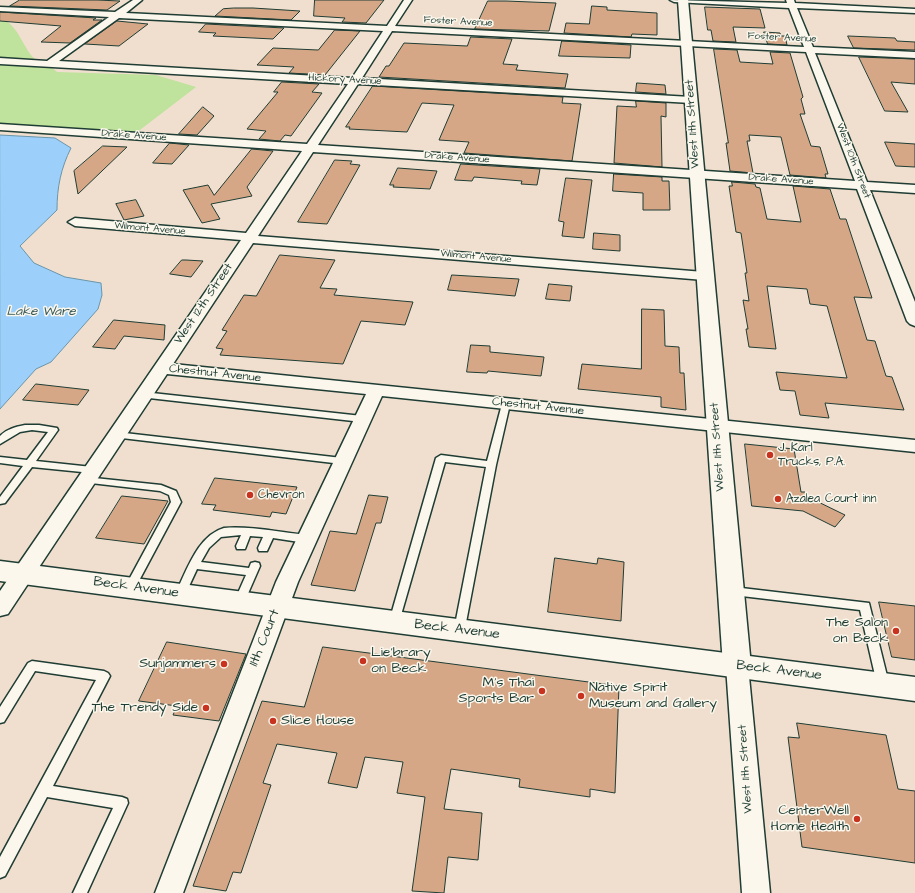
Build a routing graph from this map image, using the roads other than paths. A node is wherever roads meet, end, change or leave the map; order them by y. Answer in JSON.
{"nodes":[{"id":1,"x":7,"y":0,"type":"edge"},
{"id":2,"x":138,"y":0,"type":"edge"},
{"id":3,"x":408,"y":0,"type":"edge"},
{"id":4,"x":674,"y":0,"type":"edge"},
{"id":5,"x":683,"y":0,"type":"edge"},
{"id":6,"x":791,"y":3,"type":"edge"},
{"id":7,"x":0,"y":4,"type":"edge"},
{"id":8,"x":0,"y":9,"type":"edge"},
{"id":9,"x":915,"y":11,"type":"edge"},
{"id":10,"x":117,"y":15,"type":"junction"},
{"id":11,"x":389,"y":30,"type":"junction"},
{"id":12,"x":686,"y":44,"type":"junction"},
{"id":13,"x":810,"y":51,"type":"junction"},
{"id":14,"x":915,"y":55,"type":"edge"},
{"id":15,"x":0,"y":61,"type":"edge"},
{"id":16,"x":48,"y":64,"type":"junction"},
{"id":17,"x":355,"y":81,"type":"junction"},
{"id":18,"x":691,"y":100,"type":"junction"},
{"id":19,"x":0,"y":127,"type":"edge"},
{"id":20,"x":310,"y":148,"type":"junction"},
{"id":21,"x":697,"y":174,"type":"junction"},
{"id":22,"x":862,"y":185,"type":"junction"},
{"id":23,"x":915,"y":189,"type":"edge"},
{"id":24,"x":75,"y":222,"type":"dead end"},
{"id":25,"x":249,"y":238,"type":"junction"},
{"id":26,"x":704,"y":276,"type":"junction"},
{"id":27,"x":915,"y":321,"type":"edge"},
{"id":28,"x":160,"y":368,"type":"junction"},
{"id":29,"x":376,"y":390,"type":"junction"},
{"id":30,"x":142,"y":395,"type":"junction"},
{"id":31,"x":506,"y":404,"type":"junction"},
{"id":32,"x":362,"y":419,"type":"junction"},
{"id":33,"x":717,"y":426,"type":"junction"},
{"id":34,"x":116,"y":435,"type":"junction"},
{"id":35,"x":0,"y":441,"type":"edge"},
{"id":36,"x":915,"y":446,"type":"edge"},
{"id":37,"x":0,"y":460,"type":"edge"},
{"id":38,"x":342,"y":462,"type":"junction"},
{"id":39,"x":31,"y":463,"type":"junction"},
{"id":40,"x":490,"y":465,"type":"junction"},
{"id":41,"x":89,"y":475,"type":"junction"},
{"id":42,"x":0,"y":500,"type":"edge"},
{"id":43,"x":247,"y":532,"type":"junction"},
{"id":44,"x":269,"y":535,"type":"junction"},
{"id":45,"x":306,"y":539,"type":"junction"},
{"id":46,"x":241,"y":546,"type":"dead end"},
{"id":47,"x":263,"y":548,"type":"dead end"},
{"id":48,"x":195,"y":565,"type":"junction"},
{"id":49,"x":11,"y":572,"type":"edge"},
{"id":50,"x":130,"y":587,"type":"junction"},
{"id":51,"x":730,"y":591,"type":"junction"},
{"id":52,"x":180,"y":594,"type":"junction"},
{"id":53,"x":239,"y":602,"type":"junction"},
{"id":54,"x":278,"y":606,"type":"junction"},
{"id":55,"x":0,"y":608,"type":"edge"},
{"id":56,"x":394,"y":622,"type":"junction"},
{"id":57,"x":460,"y":630,"type":"junction"},
{"id":58,"x":737,"y":666,"type":"junction"},
{"id":59,"x":883,"y":684,"type":"junction"},
{"id":60,"x":915,"y":689,"type":"edge"},
{"id":61,"x":0,"y":718,"type":"edge"},
{"id":62,"x":44,"y":790,"type":"junction"},
{"id":63,"x":0,"y":871,"type":"edge"},
{"id":64,"x":80,"y":893,"type":"edge"},
{"id":65,"x":169,"y":893,"type":"edge"},
{"id":66,"x":756,"y":893,"type":"edge"}],
"edges":[{"from":1,"to":7,"type":"street"},
{"from":2,"to":10,"type":"street"},
{"from":3,"to":11,"type":"street","name":"West 12th Street"},
{"from":4,"to":5,"type":"street"},
{"from":5,"to":6,"type":"street"},
{"from":5,"to":12,"type":"main road","name":"West 11th Street"},
{"from":6,"to":9,"type":"street"},
{"from":6,"to":13,"type":"street","name":"West 10th Street"},
{"from":8,"to":10,"type":"street","name":"Foster Avenue"},
{"from":10,"to":11,"type":"street","name":"Foster Avenue"},
{"from":10,"to":16,"type":"street"},
{"from":11,"to":12,"type":"street","name":"Foster Avenue"},
{"from":11,"to":17,"type":"street","name":"West 12th Street"},
{"from":12,"to":13,"type":"street","name":"Foster Avenue"},
{"from":12,"to":18,"type":"main road","name":"West 11th Street"},
{"from":13,"to":14,"type":"street","name":"Foster Avenue"},
{"from":13,"to":22,"type":"street","name":"West 10th Street"},
{"from":15,"to":16,"type":"street","name":"Hickory Avenue"},
{"from":16,"to":17,"type":"street","name":"Hickory Avenue"},
{"from":17,"to":18,"type":"street","name":"Hickory Avenue"},
{"from":17,"to":20,"type":"street","name":"West 12th Street"},
{"from":18,"to":21,"type":"main road","name":"West 11th Street"},
{"from":19,"to":20,"type":"street","name":"Drake Avenue"},
{"from":20,"to":21,"type":"street","name":"Drake Avenue"},
{"from":20,"to":25,"type":"street","name":"West 12th Street"},
{"from":21,"to":22,"type":"street","name":"Drake Avenue"},
{"from":21,"to":26,"type":"main road","name":"West 11th Street"},
{"from":22,"to":23,"type":"street","name":"Drake Avenue"},
{"from":22,"to":27,"type":"street","name":"West 10th Street"},
{"from":24,"to":25,"type":"street","name":"Wilmont Avenue"},
{"from":25,"to":26,"type":"street","name":"Wilmont Avenue"},
{"from":25,"to":28,"type":"street","name":"West 12th Street"},
{"from":26,"to":33,"type":"main road","name":"West 11th Street"},
{"from":28,"to":29,"type":"street","name":"Chestnut Avenue"},
{"from":28,"to":30,"type":"street","name":"West 12th Street"},
{"from":29,"to":31,"type":"street","name":"Chestnut Avenue"},
{"from":29,"to":32,"type":"street","name":"11th Court"},
{"from":30,"to":32,"type":"lane"},
{"from":30,"to":34,"type":"street","name":"West 12th Street"},
{"from":31,"to":33,"type":"street","name":"Chestnut Avenue"},
{"from":31,"to":40,"type":"lane"},
{"from":32,"to":38,"type":"street","name":"11th Court"},
{"from":33,"to":36,"type":"street","name":"Chestnut Avenue"},
{"from":33,"to":51,"type":"main road","name":"West 11th Street"},
{"from":34,"to":38,"type":"lane"},
{"from":34,"to":41,"type":"street","name":"West 12th Street"},
{"from":35,"to":39,"type":"lane"},
{"from":37,"to":39,"type":"lane"},
{"from":38,"to":45,"type":"street","name":"11th Court"},
{"from":39,"to":41,"type":"lane"},
{"from":39,"to":42,"type":"lane"},
{"from":40,"to":56,"type":"lane"},
{"from":40,"to":57,"type":"lane"},
{"from":41,"to":49,"type":"street","name":"West 12th Street"},
{"from":41,"to":50,"type":"lane"},
{"from":43,"to":44,"type":"lane"},
{"from":43,"to":46,"type":"lane"},
{"from":43,"to":48,"type":"lane"},
{"from":44,"to":45,"type":"lane"},
{"from":44,"to":47,"type":"lane"},
{"from":45,"to":54,"type":"street","name":"11th Court"},
{"from":48,"to":52,"type":"lane"},
{"from":48,"to":53,"type":"lane"},
{"from":49,"to":50,"type":"main road","name":"Beck Avenue"},
{"from":49,"to":55,"type":"street","name":"West 12th Street"},
{"from":50,"to":52,"type":"main road","name":"Beck Avenue"},
{"from":51,"to":58,"type":"main road","name":"West 11th Street"},
{"from":51,"to":59,"type":"lane"},
{"from":52,"to":53,"type":"main road","name":"Beck Avenue"},
{"from":53,"to":54,"type":"main road","name":"Beck Avenue"},
{"from":54,"to":56,"type":"main road","name":"Beck Avenue"},
{"from":54,"to":65,"type":"street","name":"11th Court"},
{"from":56,"to":57,"type":"main road","name":"Beck Avenue"},
{"from":57,"to":58,"type":"main road","name":"Beck Avenue"},
{"from":58,"to":59,"type":"main road","name":"Beck Avenue"},
{"from":58,"to":66,"type":"street","name":"West 11th Street"},
{"from":59,"to":60,"type":"main road","name":"Beck Avenue"},
{"from":61,"to":62,"type":"lane"},
{"from":62,"to":63,"type":"lane"},
{"from":62,"to":64,"type":"lane"}]}
